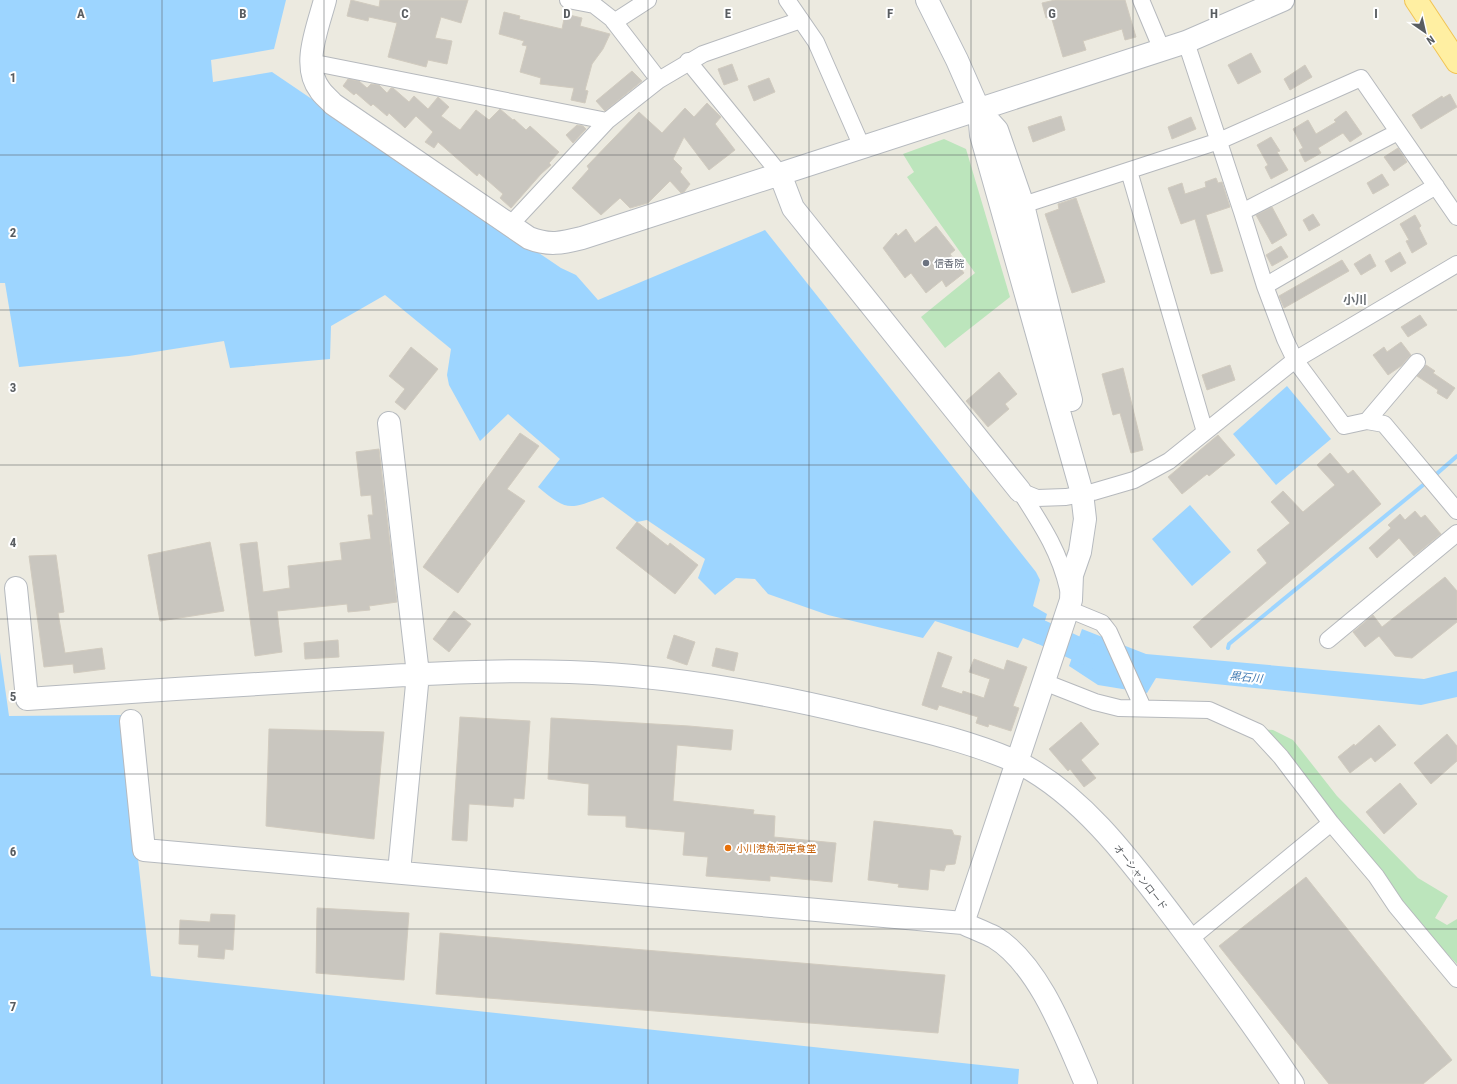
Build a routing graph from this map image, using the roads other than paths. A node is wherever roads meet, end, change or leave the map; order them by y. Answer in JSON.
{"nodes":[{"id":1,"x":324,"y":0,"type":"edge"},
{"id":2,"x":568,"y":0,"type":"edge"},
{"id":3,"x":648,"y":0,"type":"edge"},
{"id":4,"x":787,"y":0,"type":"edge"},
{"id":5,"x":927,"y":0,"type":"edge"},
{"id":6,"x":1141,"y":0,"type":"edge"},
{"id":7,"x":1283,"y":0,"type":"edge"},
{"id":8,"x":1416,"y":0,"type":"edge"},
{"id":9,"x":592,"y":2,"type":"edge"},
{"id":10,"x":801,"y":20,"type":"junction"},
{"id":11,"x":614,"y":22,"type":"junction"},
{"id":12,"x":1186,"y":42,"type":"junction"},
{"id":13,"x":1162,"y":50,"type":"junction"},
{"id":14,"x":688,"y":61,"type":"junction"},
{"id":15,"x":310,"y":62,"type":"junction"},
{"id":16,"x":1457,"y":62,"type":"edge"},
{"id":17,"x":659,"y":80,"type":"junction"},
{"id":18,"x":979,"y":110,"type":"junction"},
{"id":19,"x":607,"y":121,"type":"junction"},
{"id":20,"x":1398,"y":132,"type":"junction"},
{"id":21,"x":1219,"y":141,"type":"junction"},
{"id":22,"x":862,"y":147,"type":"junction"},
{"id":23,"x":1129,"y":171,"type":"junction"},
{"id":24,"x":780,"y":174,"type":"junction"},
{"id":25,"x":1436,"y":186,"type":"junction"},
{"id":26,"x":1023,"y":205,"type":"junction"},
{"id":27,"x":1242,"y":212,"type":"junction"},
{"id":28,"x":1457,"y":217,"type":"edge"},
{"id":29,"x":510,"y":225,"type":"junction"},
{"id":30,"x":1457,"y":264,"type":"edge"},
{"id":31,"x":1265,"y":286,"type":"junction"},
{"id":32,"x":1295,"y":360,"type":"junction"},
{"id":33,"x":1417,"y":362,"type":"dead end"},
{"id":34,"x":1367,"y":421,"type":"junction"},
{"id":35,"x":390,"y":423,"type":"dead end"},
{"id":36,"x":1205,"y":432,"type":"junction"},
{"id":37,"x":1020,"y":491,"type":"junction"},
{"id":38,"x":1087,"y":492,"type":"junction"},
{"id":39,"x":1457,"y":511,"type":"edge"},
{"id":40,"x":1457,"y":533,"type":"edge"},
{"id":41,"x":16,"y":588,"type":"dead end"},
{"id":42,"x":1068,"y":609,"type":"junction"},
{"id":43,"x":1328,"y":640,"type":"dead end"},
{"id":44,"x":418,"y":674,"type":"junction"},
{"id":45,"x":1044,"y":682,"type":"junction"},
{"id":46,"x":1140,"y":701,"type":"junction"},
{"id":47,"x":131,"y":721,"type":"dead end"},
{"id":48,"x":1017,"y":762,"type":"junction"},
{"id":49,"x":1331,"y":823,"type":"junction"},
{"id":50,"x":400,"y":872,"type":"junction"},
{"id":51,"x":963,"y":923,"type":"junction"},
{"id":52,"x":1190,"y":939,"type":"junction"},
{"id":53,"x":1457,"y":979,"type":"edge"},
{"id":54,"x":1245,"y":1012,"type":"junction"},
{"id":55,"x":1086,"y":1084,"type":"edge"},
{"id":56,"x":1293,"y":1084,"type":"edge"},
{"id":57,"x":1307,"y":1084,"type":"edge"}],
"edges":[{"from":1,"to":15,"type":"street"},
{"from":2,"to":9,"type":"street"},
{"from":3,"to":11,"type":"street"},
{"from":4,"to":10,"type":"street"},
{"from":5,"to":18,"type":"street"},
{"from":6,"to":13,"type":"street"},
{"from":7,"to":12,"type":"street"},
{"from":8,"to":16,"type":"main road"},
{"from":9,"to":11,"type":"street"},
{"from":10,"to":14,"type":"street"},
{"from":10,"to":22,"type":"street"},
{"from":11,"to":17,"type":"street"},
{"from":12,"to":13,"type":"street"},
{"from":12,"to":21,"type":"street"},
{"from":13,"to":18,"type":"street"},
{"from":14,"to":17,"type":"street"},
{"from":14,"to":24,"type":"street"},
{"from":15,"to":19,"type":"street"},
{"from":15,"to":29,"type":"street"},
{"from":17,"to":19,"type":"street"},
{"from":18,"to":22,"type":"street"},
{"from":18,"to":26,"type":"street"},
{"from":18,"to":38,"type":"street"},
{"from":19,"to":29,"type":"street"},
{"from":20,"to":21,"type":"street"},
{"from":20,"to":25,"type":"street"},
{"from":20,"to":27,"type":"street"},
{"from":21,"to":23,"type":"street"},
{"from":21,"to":27,"type":"street"},
{"from":22,"to":24,"type":"street"},
{"from":23,"to":26,"type":"street"},
{"from":23,"to":36,"type":"street"},
{"from":24,"to":29,"type":"street"},
{"from":24,"to":37,"type":"street"},
{"from":25,"to":28,"type":"street"},
{"from":25,"to":31,"type":"street"},
{"from":26,"to":38,"type":"street"},
{"from":27,"to":31,"type":"street"},
{"from":30,"to":32,"type":"street"},
{"from":31,"to":32,"type":"street"},
{"from":32,"to":34,"type":"street"},
{"from":32,"to":36,"type":"street"},
{"from":33,"to":34,"type":"street"},
{"from":34,"to":39,"type":"street"},
{"from":35,"to":44,"type":"street"},
{"from":36,"to":38,"type":"street"},
{"from":37,"to":38,"type":"street"},
{"from":37,"to":42,"type":"street"},
{"from":38,"to":42,"type":"street"},
{"from":40,"to":43,"type":"street"},
{"from":41,"to":44,"type":"street","name":"オーシャンロード"},
{"from":42,"to":45,"type":"street"},
{"from":42,"to":46,"type":"street"},
{"from":44,"to":48,"type":"street","name":"オーシャンロード"},
{"from":44,"to":50,"type":"street"},
{"from":45,"to":46,"type":"street"},
{"from":45,"to":48,"type":"street"},
{"from":46,"to":49,"type":"street"},
{"from":47,"to":50,"type":"street"},
{"from":48,"to":51,"type":"street"},
{"from":48,"to":52,"type":"street","name":"オーシャンロード"},
{"from":49,"to":52,"type":"street"},
{"from":49,"to":53,"type":"street"},
{"from":50,"to":51,"type":"street"},
{"from":51,"to":55,"type":"street"},
{"from":52,"to":54,"type":"street","name":"オーシャンロード"},
{"from":54,"to":56,"type":"street","name":"オーシャンロード"},
{"from":54,"to":57,"type":"street","name":"オーシャンロード"}]}
